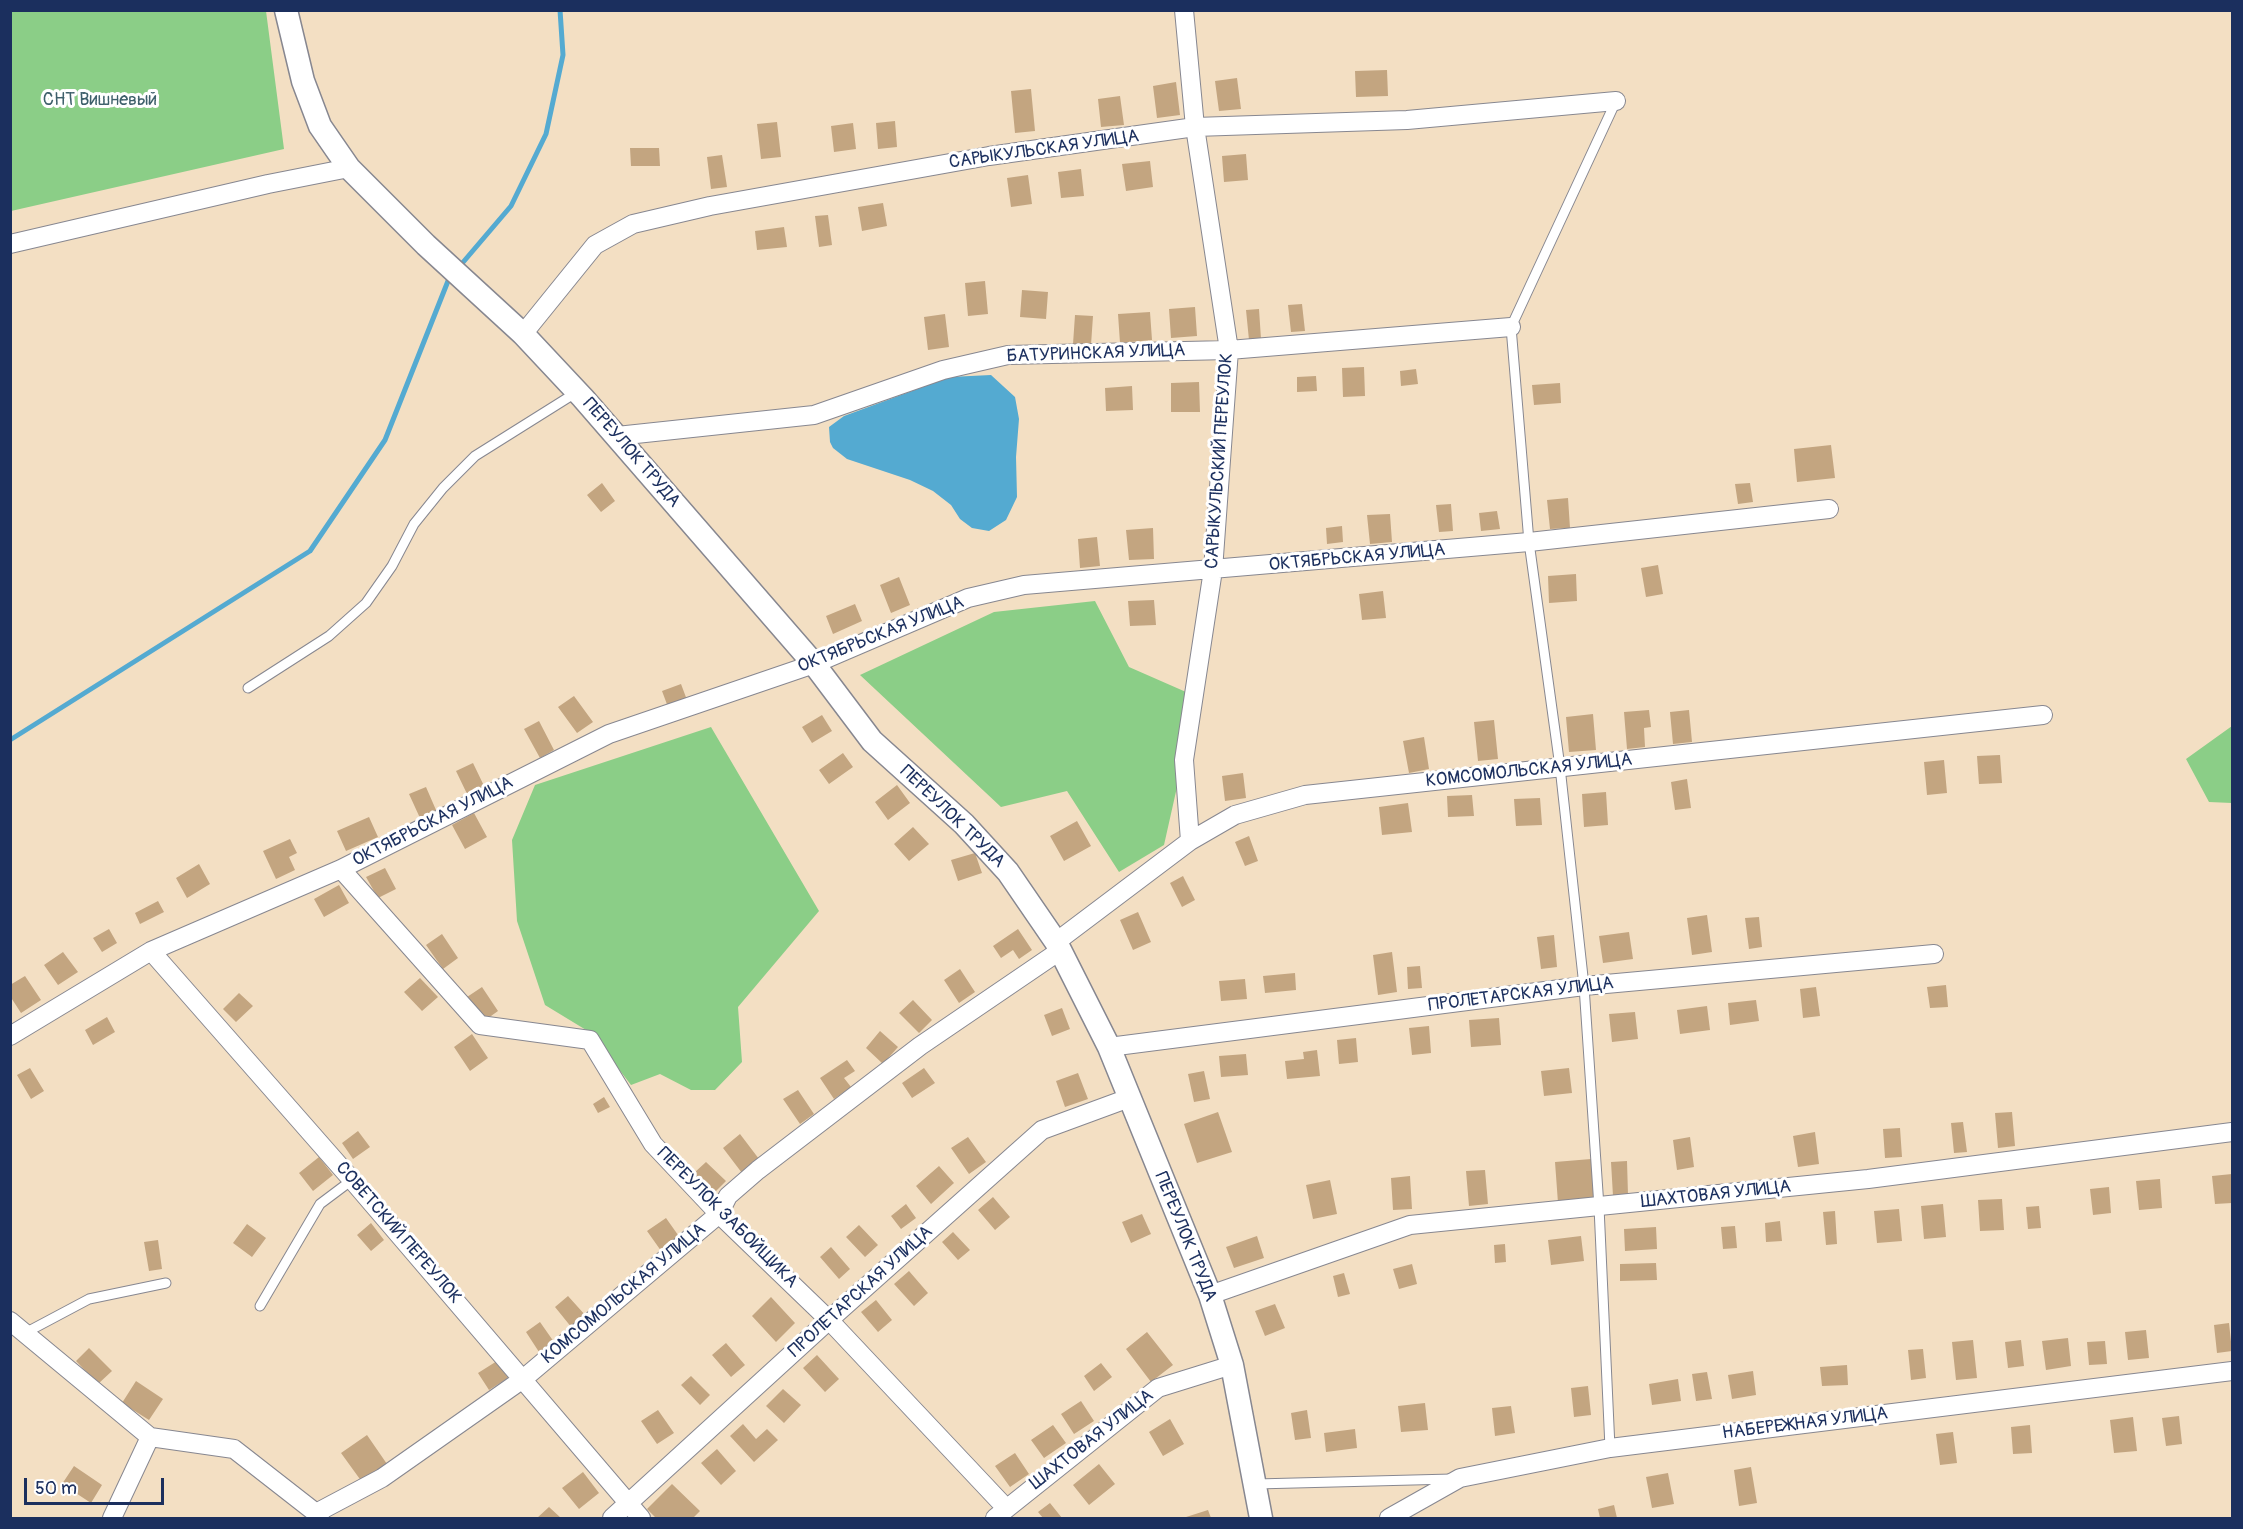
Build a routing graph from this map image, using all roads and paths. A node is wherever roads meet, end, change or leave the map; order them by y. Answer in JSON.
{"nodes":[{"id":1,"x":286,"y":10,"type":"edge"},
{"id":2,"x":1184,"y":10,"type":"edge"},
{"id":3,"x":1616,"y":101,"type":"joint"},
{"id":4,"x":1196,"y":127,"type":"junction"},
{"id":5,"x":349,"y":168,"type":"junction"},
{"id":6,"x":10,"y":244,"type":"edge"},
{"id":7,"x":1511,"y":327,"type":"junction"},
{"id":8,"x":523,"y":334,"type":"junction"},
{"id":9,"x":1229,"y":351,"type":"junction"},
{"id":10,"x":577,"y":392,"type":"junction"},
{"id":11,"x":617,"y":436,"type":"junction"},
{"id":12,"x":1828,"y":509,"type":"dead end"},
{"id":13,"x":1529,"y":542,"type":"junction"},
{"id":14,"x":1213,"y":570,"type":"junction"},
{"id":15,"x":814,"y":664,"type":"junction"},
{"id":16,"x":248,"y":688,"type":"dead end"},
{"id":17,"x":2043,"y":715,"type":"dead end"},
{"id":18,"x":1560,"y":767,"type":"junction"},
{"id":19,"x":1190,"y":841,"type":"junction"},
{"id":20,"x":341,"y":869,"type":"junction"},
{"id":21,"x":1059,"y":946,"type":"junction"},
{"id":22,"x":151,"y":951,"type":"junction"},
{"id":23,"x":1934,"y":954,"type":"dead end"},
{"id":24,"x":1584,"y":986,"type":"junction"},
{"id":25,"x":10,"y":1036,"type":"edge"},
{"id":26,"x":1109,"y":1047,"type":"junction"},
{"id":27,"x":1129,"y":1098,"type":"junction"},
{"id":28,"x":2232,"y":1132,"type":"edge"},
{"id":29,"x":352,"y":1180,"type":"junction"},
{"id":30,"x":1599,"y":1207,"type":"junction"},
{"id":31,"x":719,"y":1214,"type":"junction"},
{"id":32,"x":166,"y":1283,"type":"dead end"},
{"id":33,"x":1210,"y":1295,"type":"junction"},
{"id":34,"x":260,"y":1306,"type":"dead end"},
{"id":35,"x":829,"y":1320,"type":"junction"},
{"id":36,"x":10,"y":1321,"type":"edge"},
{"id":37,"x":25,"y":1333,"type":"junction"},
{"id":38,"x":1232,"y":1365,"type":"junction"},
{"id":39,"x":2232,"y":1371,"type":"edge"},
{"id":40,"x":523,"y":1379,"type":"junction"},
{"id":41,"x":150,"y":1437,"type":"junction"},
{"id":42,"x":1610,"y":1448,"type":"junction"},
{"id":43,"x":1460,"y":1478,"type":"junction"},
{"id":44,"x":1254,"y":1484,"type":"junction"},
{"id":45,"x":628,"y":1505,"type":"junction"},
{"id":46,"x":1000,"y":1513,"type":"edge"},
{"id":47,"x":318,"y":1516,"type":"edge"},
{"id":48,"x":112,"y":1518,"type":"edge"},
{"id":49,"x":612,"y":1518,"type":"edge"},
{"id":50,"x":641,"y":1518,"type":"edge"},
{"id":51,"x":1261,"y":1518,"type":"edge"},
{"id":52,"x":1389,"y":1518,"type":"edge"}],
"edges":[{"from":1,"to":5,"type":"street","name":"ПЕРЕУЛОК ТРУДА"},
{"from":2,"to":4,"type":"street","name":"САРЫКУЛЬСКИЙ ПЕРЕУЛОК"},
{"from":3,"to":4,"type":"street","name":"САРЫКУЛЬСКАЯ УЛИЦА"},
{"from":3,"to":7,"type":"lane"},
{"from":4,"to":8,"type":"street","name":"САРЫКУЛЬСКАЯ УЛИЦА"},
{"from":4,"to":9,"type":"street","name":"САРЫКУЛЬСКИЙ ПЕРЕУЛОК"},
{"from":5,"to":6,"type":"street"},
{"from":5,"to":8,"type":"street","name":"ПЕРЕУЛОК ТРУДА"},
{"from":7,"to":9,"type":"street","name":"БАТУРИНСКАЯ УЛИЦА"},
{"from":7,"to":13,"type":"lane"},
{"from":8,"to":10,"type":"street","name":"ПЕРЕУЛОК ТРУДА"},
{"from":9,"to":11,"type":"street","name":"БАТУРИНСКАЯ УЛИЦА"},
{"from":9,"to":14,"type":"street","name":"САРЫКУЛЬСКИЙ ПЕРЕУЛОК"},
{"from":10,"to":11,"type":"street","name":"ПЕРЕУЛОК ТРУДА"},
{"from":10,"to":16,"type":"lane"},
{"from":11,"to":15,"type":"street","name":"ПЕРЕУЛОК ТРУДА"},
{"from":12,"to":13,"type":"street","name":"ОКТЯБРЬСКАЯ УЛИЦА"},
{"from":13,"to":14,"type":"street","name":"ОКТЯБРЬСКАЯ УЛИЦА"},
{"from":13,"to":18,"type":"lane"},
{"from":14,"to":15,"type":"street","name":"ОКТЯБРЬСКАЯ УЛИЦА"},
{"from":14,"to":19,"type":"street","name":"САРЫКУЛЬСКИЙ ПЕРЕУЛОК"},
{"from":15,"to":20,"type":"street","name":"ОКТЯБРЬСКАЯ УЛИЦА"},
{"from":15,"to":21,"type":"street","name":"ПЕРЕУЛОК ТРУДА"},
{"from":17,"to":18,"type":"street","name":"КОМСОМОЛЬСКАЯ УЛИЦА"},
{"from":18,"to":19,"type":"street","name":"КОМСОМОЛЬСКАЯ УЛИЦА"},
{"from":18,"to":24,"type":"lane"},
{"from":19,"to":21,"type":"street","name":"КОМСОМОЛЬСКАЯ УЛИЦА"},
{"from":20,"to":22,"type":"street","name":"ОКТЯБРЬСКАЯ УЛИЦА"},
{"from":20,"to":31,"type":"street","name":"ПЕРЕУЛОК ЗАБОЙЩИКА"},
{"from":21,"to":26,"type":"street","name":"ПЕРЕУЛОК ТРУДА"},
{"from":21,"to":31,"type":"street","name":"КОМСОМОЛЬСКАЯ УЛИЦА"},
{"from":22,"to":25,"type":"street","name":"ОКТЯБРЬСКАЯ УЛИЦА"},
{"from":22,"to":29,"type":"street","name":"СОВЕТСКИЙ ПЕРЕУЛОК"},
{"from":23,"to":24,"type":"street","name":"ПРОЛЕТАРСКАЯ УЛИЦА"},
{"from":24,"to":26,"type":"street","name":"ПРОЛЕТАРСКАЯ УЛИЦА"},
{"from":24,"to":30,"type":"lane"},
{"from":26,"to":27,"type":"street","name":"ПЕРЕУЛОК ТРУДА"},
{"from":27,"to":33,"type":"street","name":"ПЕРЕУЛОК ТРУДА"},
{"from":27,"to":35,"type":"street","name":"ПРОЛЕТАРСКАЯ УЛИЦА"},
{"from":28,"to":30,"type":"street","name":"ШАХТОВАЯ УЛИЦА"},
{"from":29,"to":34,"type":"lane"},
{"from":29,"to":40,"type":"street","name":"СОВЕТСКИЙ ПЕРЕУЛОК"},
{"from":30,"to":33,"type":"street","name":"ШАХТОВАЯ УЛИЦА"},
{"from":30,"to":42,"type":"lane"},
{"from":31,"to":35,"type":"street","name":"ПЕРЕУЛОК ЗАБОЙЩИКА"},
{"from":31,"to":40,"type":"street","name":"КОМСОМОЛЬСКАЯ УЛИЦА"},
{"from":32,"to":37,"type":"lane"},
{"from":33,"to":38,"type":"street","name":"ПЕРЕУЛОК ТРУДА"},
{"from":35,"to":45,"type":"street","name":"ПРОЛЕТАРСКАЯ УЛИЦА"},
{"from":35,"to":46,"type":"street","name":"ПЕРЕУЛОК ЗАБОЙЩИКА"},
{"from":36,"to":37,"type":"street"},
{"from":37,"to":41,"type":"street"},
{"from":38,"to":44,"type":"street","name":"ПЕРЕУЛОК ТРУДА"},
{"from":38,"to":46,"type":"street","name":"ШАХТОВАЯ УЛИЦА"},
{"from":39,"to":42,"type":"street","name":"НАБЕРЕЖНАЯ УЛИЦА"},
{"from":40,"to":45,"type":"street","name":"СОВЕТСКИЙ ПЕРЕУЛОК"},
{"from":40,"to":47,"type":"street","name":"КОМСОМОЛЬСКАЯ УЛИЦА"},
{"from":41,"to":47,"type":"street"},
{"from":41,"to":48,"type":"street"},
{"from":42,"to":43,"type":"street","name":"НАБЕРЕЖНАЯ УЛИЦА"},
{"from":43,"to":44,"type":"lane"},
{"from":43,"to":52,"type":"street","name":"НАБЕРЕЖНАЯ УЛИЦА"},
{"from":44,"to":51,"type":"street","name":"ПЕРЕУЛОК ТРУДА"},
{"from":45,"to":49,"type":"street","name":"ПРОЛЕТАРСКАЯ УЛИЦА"},
{"from":45,"to":50,"type":"street","name":"СОВЕТСКИЙ ПЕРЕУЛОК"}]}
